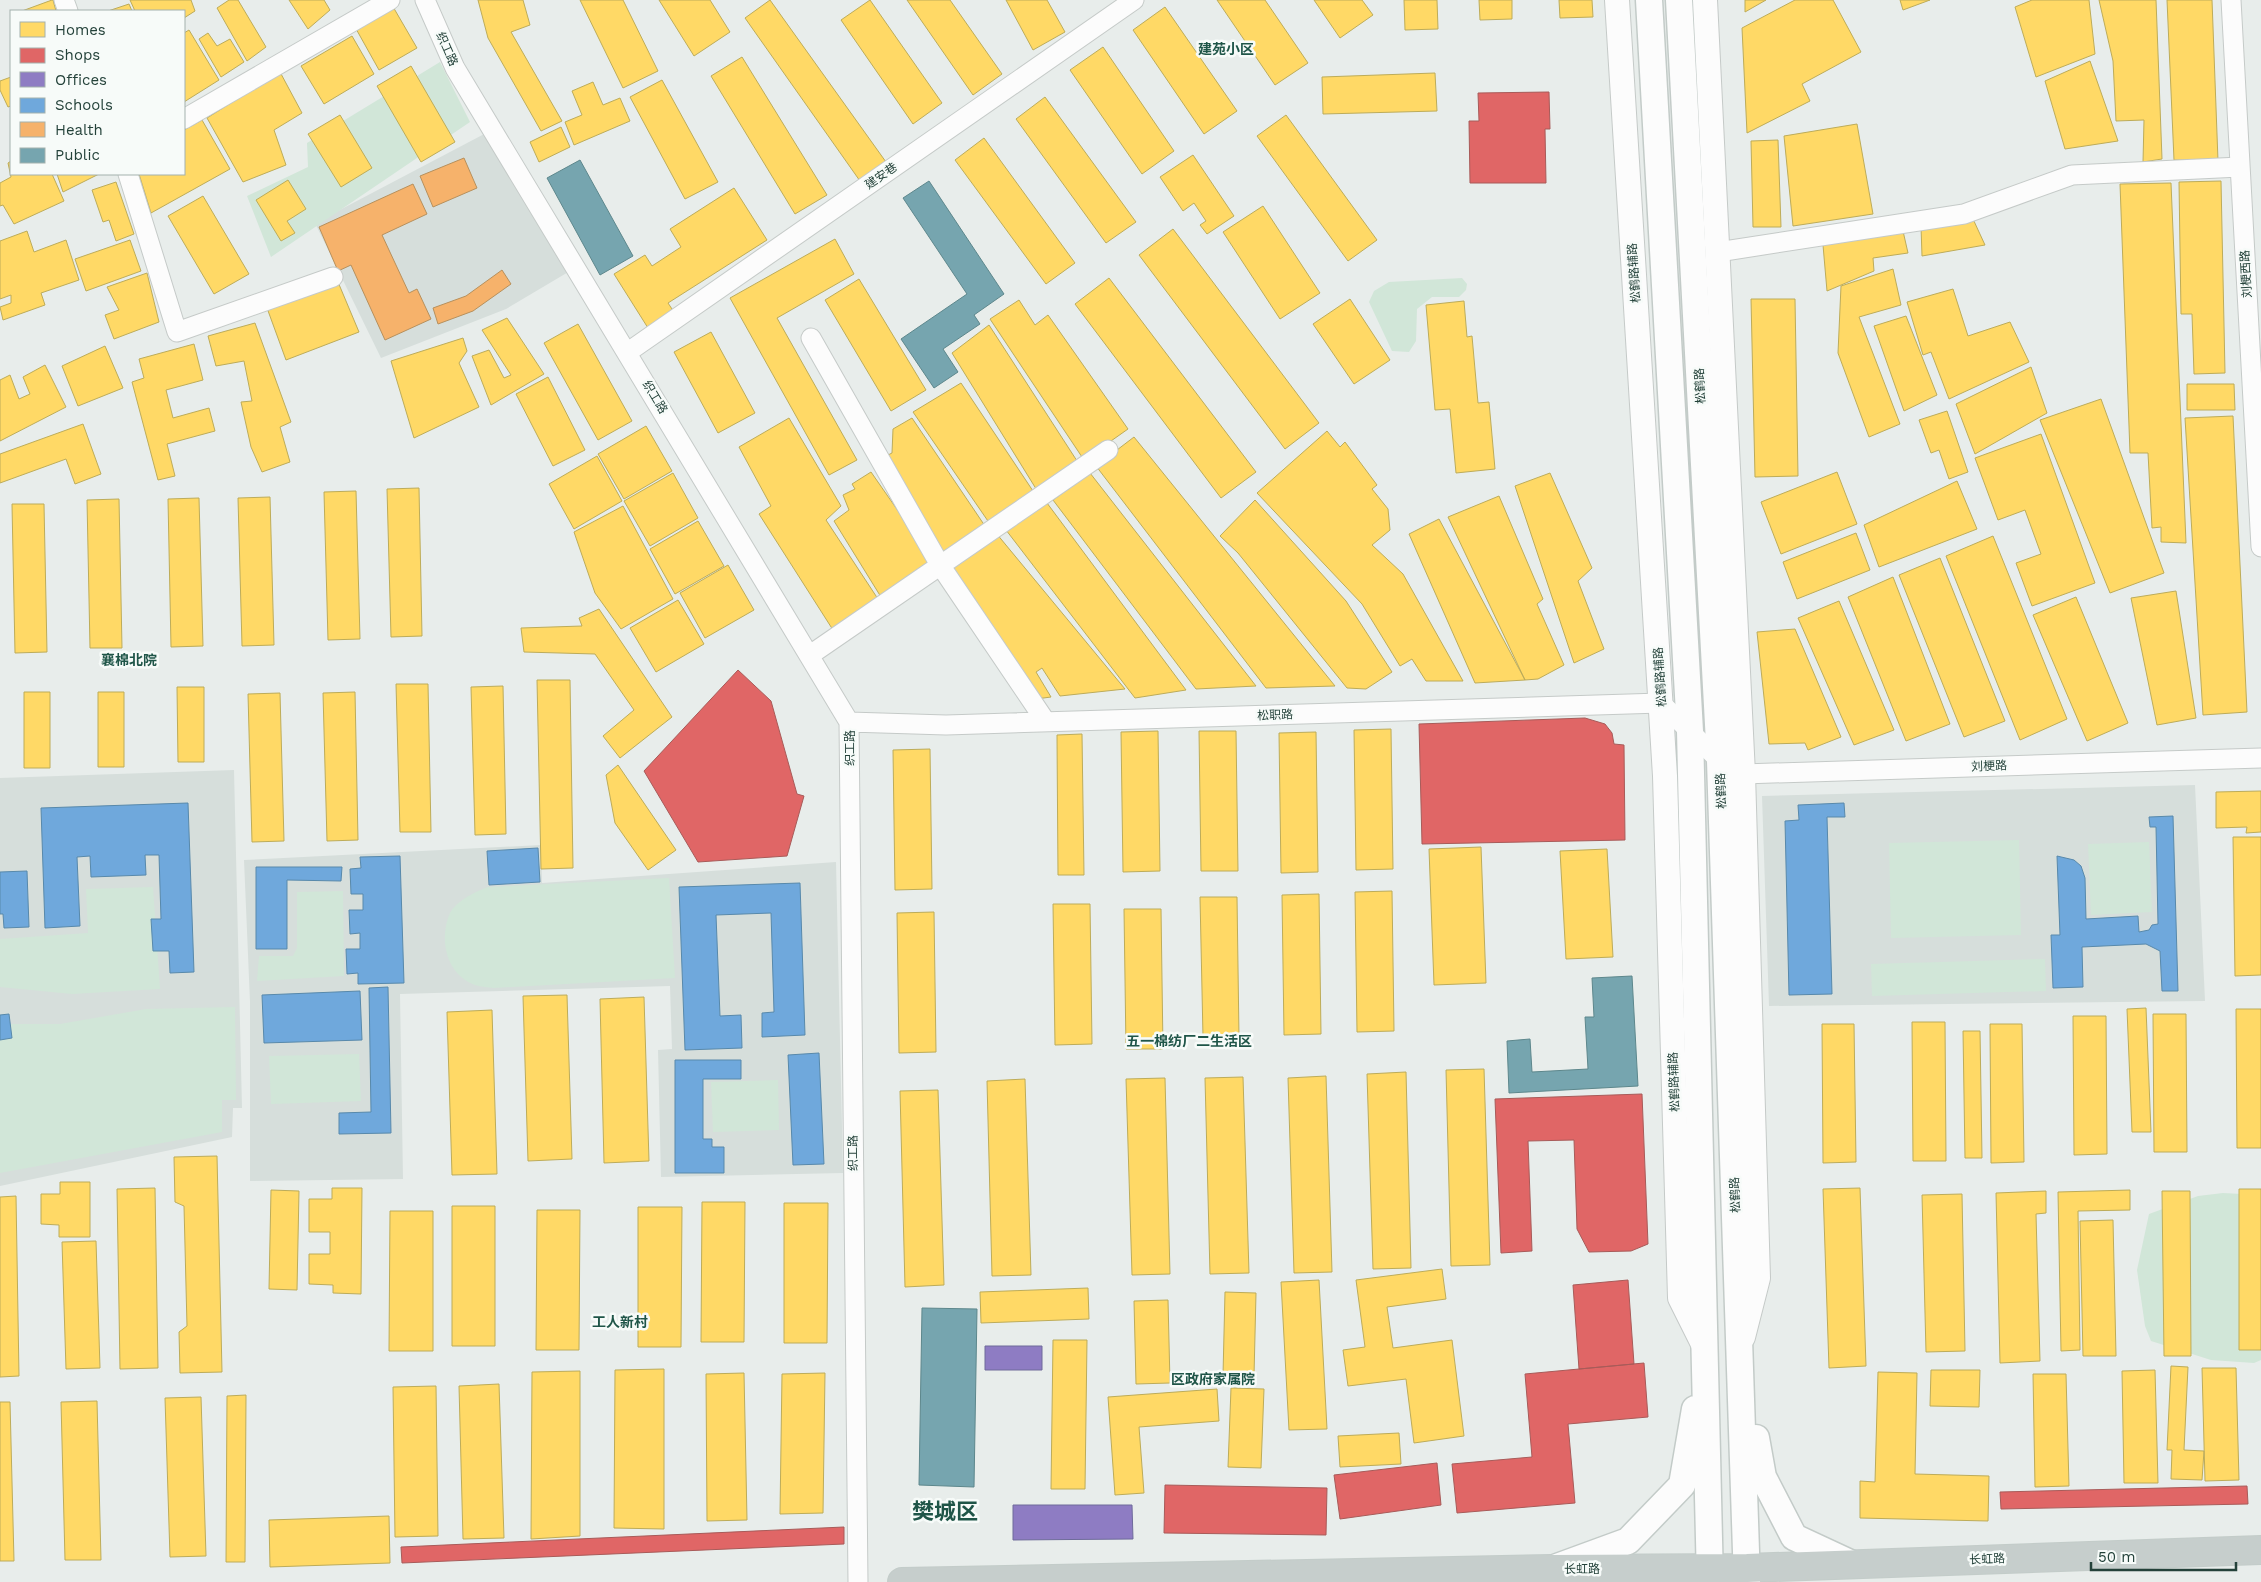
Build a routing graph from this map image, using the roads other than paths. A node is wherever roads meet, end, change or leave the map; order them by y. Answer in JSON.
{"nodes":[{"id":1,"x":390,"y":0,"type":"edge"},
{"id":2,"x":425,"y":0,"type":"edge"},
{"id":3,"x":1134,"y":0,"type":"edge"},
{"id":4,"x":1618,"y":0,"type":"edge"},
{"id":5,"x":1649,"y":0,"type":"edge"},
{"id":6,"x":1679,"y":0,"type":"edge"},
{"id":7,"x":1705,"y":0,"type":"edge"},
{"id":8,"x":2231,"y":0,"type":"edge"},
{"id":9,"x":185,"y":118,"type":"edge"},
{"id":10,"x":2240,"y":167,"type":"junction"},
{"id":11,"x":128,"y":175,"type":"edge"},
{"id":12,"x":1663,"y":251,"type":"junction"},
{"id":13,"x":1633,"y":253,"type":"junction"},
{"id":14,"x":1705,"y":253,"type":"junction"},
{"id":15,"x":333,"y":276,"type":"dead end"},
{"id":16,"x":811,"y":338,"type":"dead end"},
{"id":17,"x":628,"y":352,"type":"junction"},
{"id":18,"x":1671,"y":389,"type":"junction"},
{"id":19,"x":1712,"y":392,"type":"junction"},
{"id":20,"x":1642,"y":393,"type":"junction"},
{"id":21,"x":1108,"y":450,"type":"dead end"},
{"id":22,"x":2261,"y":547,"type":"edge"},
{"id":23,"x":940,"y":565,"type":"junction"},
{"id":24,"x":810,"y":655,"type":"junction"},
{"id":25,"x":1661,"y":703,"type":"junction"},
{"id":26,"x":850,"y":722,"type":"junction"},
{"id":27,"x":1046,"y":722,"type":"junction"},
{"id":28,"x":1690,"y":731,"type":"junction"},
{"id":29,"x":2261,"y":758,"type":"edge"},
{"id":30,"x":1720,"y":761,"type":"junction"},
{"id":31,"x":1743,"y":774,"type":"junction"},
{"id":32,"x":1739,"y":992,"type":"junction"},
{"id":33,"x":1705,"y":1349,"type":"junction"},
{"id":34,"x":1740,"y":1351,"type":"junction"},
{"id":35,"x":2261,"y":1550,"type":"edge"},
{"id":36,"x":1852,"y":1564,"type":"junction"},
{"id":37,"x":1551,"y":1569,"type":"junction"},
{"id":38,"x":1710,"y":1575,"type":"edge"},
{"id":39,"x":1747,"y":1575,"type":"edge"},
{"id":40,"x":858,"y":1582,"type":"edge"},
{"id":41,"x":902,"y":1582,"type":"edge"}],
"edges":[{"from":1,"to":9,"type":"street"},
{"from":2,"to":17,"type":"street","name":"织工路"},
{"from":3,"to":17,"type":"street","name":"建安巷"},
{"from":4,"to":13,"type":"street","name":"松鹤路辅路"},
{"from":5,"to":12,"type":"main road"},
{"from":6,"to":14,"type":"main road","name":"松鹤路"},
{"from":7,"to":14,"type":"street"},
{"from":8,"to":10,"type":"street","name":"刘梗西路"},
{"from":10,"to":14,"type":"street"},
{"from":10,"to":22,"type":"street","name":"刘梗西路"},
{"from":11,"to":15,"type":"street"},
{"from":12,"to":13,"type":"street"},
{"from":12,"to":18,"type":"main road"},
{"from":13,"to":20,"type":"street","name":"松鹤路辅路"},
{"from":14,"to":19,"type":"main road","name":"松鹤路"},
{"from":16,"to":23,"type":"street"},
{"from":17,"to":24,"type":"street","name":"织工路"},
{"from":18,"to":20,"type":"street"},
{"from":18,"to":28,"type":"main road"},
{"from":19,"to":30,"type":"main road","name":"松鹤路"},
{"from":19,"to":31,"type":"street"},
{"from":20,"to":25,"type":"street","name":"松鹤路辅路"},
{"from":21,"to":23,"type":"street"},
{"from":23,"to":24,"type":"street"},
{"from":23,"to":27,"type":"street"},
{"from":24,"to":26,"type":"street","name":"织工路"},
{"from":25,"to":27,"type":"street","name":"松职路"},
{"from":25,"to":28,"type":"street"},
{"from":25,"to":33,"type":"street","name":"松鹤路辅路"},
{"from":26,"to":27,"type":"street","name":"松职路"},
{"from":26,"to":40,"type":"street","name":"织工路"},
{"from":28,"to":30,"type":"street"},
{"from":28,"to":33,"type":"main road"},
{"from":29,"to":31,"type":"street","name":"刘梗路"},
{"from":30,"to":31,"type":"street"},
{"from":30,"to":32,"type":"main road","name":"松鹤路"},
{"from":31,"to":32,"type":"street"},
{"from":32,"to":34,"type":"main road","name":"松鹤路"},
{"from":33,"to":37,"type":"main road"},
{"from":33,"to":38,"type":"main road"},
{"from":34,"to":36,"type":"main road"},
{"from":34,"to":39,"type":"main road","name":"松鹤路"},
{"from":35,"to":36,"type":"highway","name":"长虹路"},
{"from":36,"to":39,"type":"highway","name":"长虹路"},
{"from":37,"to":38,"type":"highway","name":"长虹路"},
{"from":37,"to":41,"type":"highway","name":"长虹路"},
{"from":38,"to":39,"type":"highway","name":"长虹路"}]}
